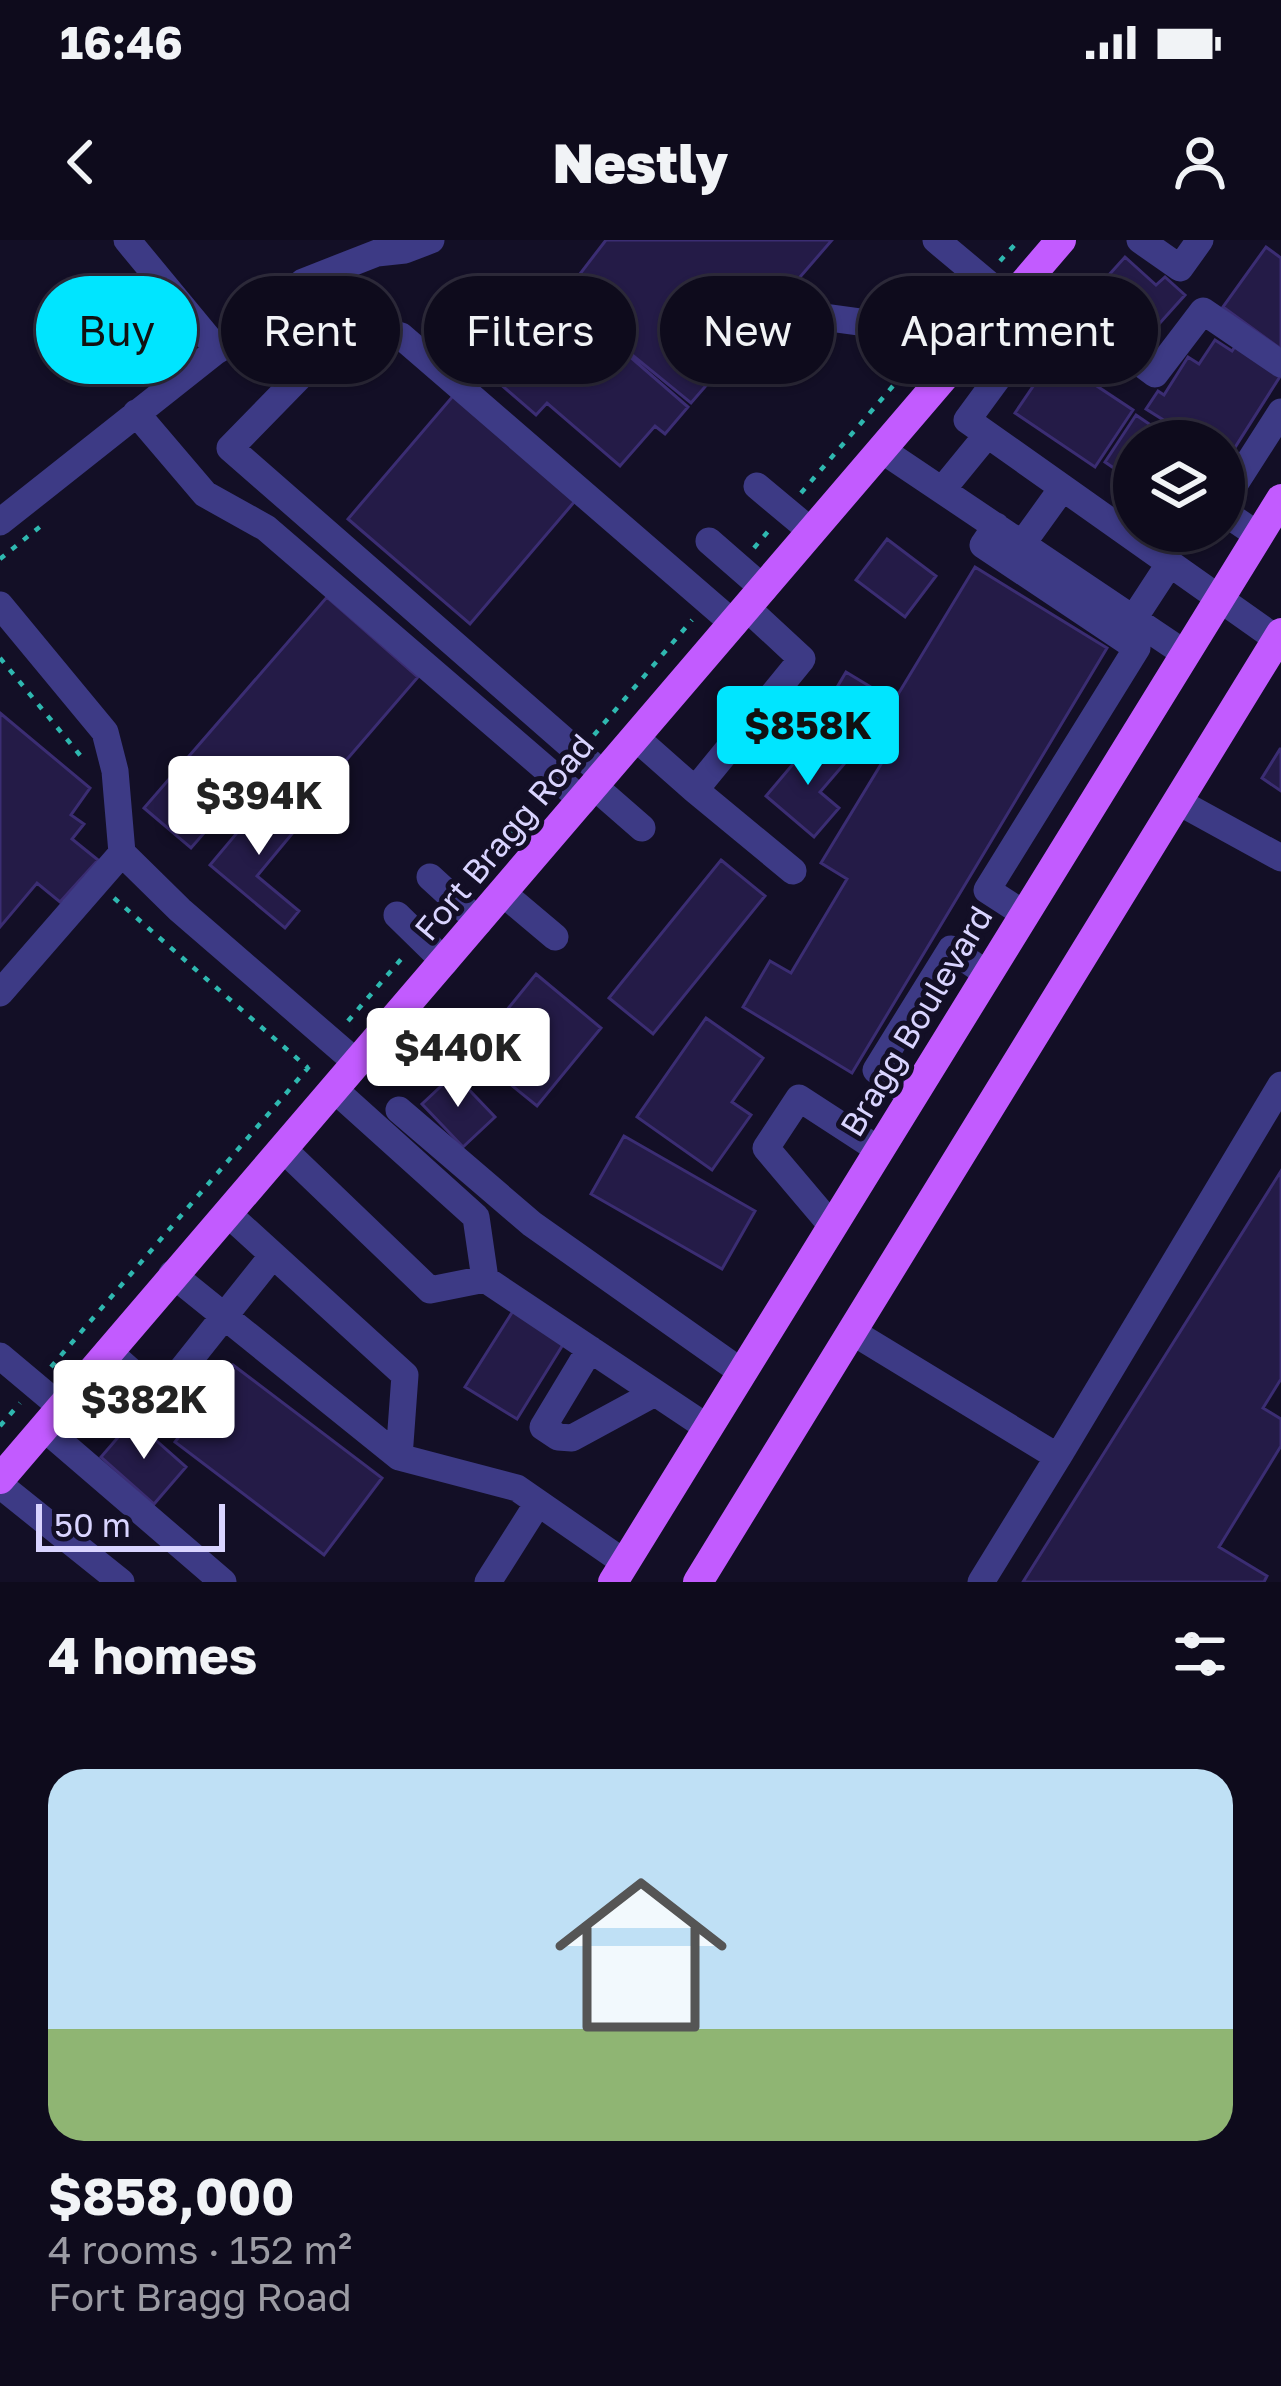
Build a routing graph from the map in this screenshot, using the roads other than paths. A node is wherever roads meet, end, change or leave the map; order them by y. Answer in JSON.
{"nodes":[{"id":1,"x":127,"y":240,"type":"edge"},
{"id":2,"x":431,"y":240,"type":"edge"},
{"id":3,"x":936,"y":240,"type":"edge"},
{"id":4,"x":1061,"y":240,"type":"edge"},
{"id":5,"x":1140,"y":240,"type":"edge"},
{"id":6,"x":1200,"y":240,"type":"edge"},
{"id":7,"x":979,"y":276,"type":"edge"},
{"id":8,"x":1031,"y":276,"type":"edge"},
{"id":9,"x":218,"y":350,"type":"junction"},
{"id":10,"x":1281,"y":364,"type":"edge"},
{"id":11,"x":1158,"y":370,"type":"edge"},
{"id":12,"x":939,"y":384,"type":"edge"},
{"id":13,"x":999,"y":384,"type":"edge"},
{"id":14,"x":931,"y":393,"type":"junction"},
{"id":15,"x":136,"y":412,"type":"junction"},
{"id":16,"x":1281,"y":412,"type":"edge"},
{"id":17,"x":977,"y":427,"type":"junction"},
{"id":18,"x":882,"y":450,"type":"junction"},
{"id":19,"x":1245,"y":468,"type":"edge"},
{"id":20,"x":758,"y":486,"type":"dead end"},
{"id":21,"x":942,"y":490,"type":"junction"},
{"id":22,"x":1061,"y":490,"type":"junction"},
{"id":23,"x":1281,"y":499,"type":"edge"},
{"id":24,"x":0,"y":521,"type":"edge"},
{"id":25,"x":996,"y":526,"type":"junction"},
{"id":26,"x":1245,"y":527,"type":"edge"},
{"id":27,"x":812,"y":532,"type":"junction"},
{"id":28,"x":1258,"y":536,"type":"junction"},
{"id":29,"x":709,"y":541,"type":"dead end"},
{"id":30,"x":1022,"y":544,"type":"junction"},
{"id":31,"x":1168,"y":566,"type":"junction"},
{"id":32,"x":1219,"y":602,"type":"junction"},
{"id":33,"x":0,"y":605,"type":"edge"},
{"id":34,"x":748,"y":607,"type":"junction"},
{"id":35,"x":1134,"y":618,"type":"junction"},
{"id":36,"x":1280,"y":638,"type":"edge"},
{"id":37,"x":1184,"y":653,"type":"junction"},
{"id":38,"x":636,"y":738,"type":"junction"},
{"id":39,"x":594,"y":788,"type":"junction"},
{"id":40,"x":695,"y":790,"type":"junction"},
{"id":41,"x":1177,"y":800,"type":"junction"},
{"id":42,"x":642,"y":828,"type":"dead end"},
{"id":43,"x":122,"y":853,"type":"junction"},
{"id":44,"x":1281,"y":858,"type":"edge"},
{"id":45,"x":794,"y":871,"type":"dead end"},
{"id":46,"x":430,"y":877,"type":"dead end"},
{"id":47,"x":504,"y":894,"type":"junction"},
{"id":48,"x":1024,"y":914,"type":"junction"},
{"id":49,"x":397,"y":916,"type":"dead end"},
{"id":50,"x":479,"y":922,"type":"junction"},
{"id":51,"x":555,"y":937,"type":"dead end"},
{"id":52,"x":446,"y":962,"type":"junction"},
{"id":53,"x":987,"y":974,"type":"junction"},
{"id":54,"x":0,"y":993,"type":"edge"},
{"id":55,"x":358,"y":1064,"type":"junction"},
{"id":56,"x":1281,"y":1085,"type":"edge"},
{"id":57,"x":335,"y":1090,"type":"junction"},
{"id":58,"x":912,"y":1096,"type":"junction"},
{"id":59,"x":399,"y":1110,"type":"dead end"},
{"id":60,"x":284,"y":1149,"type":"junction"},
{"id":61,"x":879,"y":1150,"type":"junction"},
{"id":62,"x":480,"y":1179,"type":"junction"},
{"id":63,"x":462,"y":1204,"type":"junction"},
{"id":64,"x":227,"y":1213,"type":"junction"},
{"id":65,"x":832,"y":1226,"type":"junction"},
{"id":66,"x":273,"y":1255,"type":"junction"},
{"id":67,"x":172,"y":1274,"type":"junction"},
{"id":68,"x":485,"y":1279,"type":"junction"},
{"id":69,"x":224,"y":1316,"type":"junction"},
{"id":70,"x":850,"y":1330,"type":"junction"},
{"id":71,"x":590,"y":1349,"type":"junction"},
{"id":72,"x":109,"y":1352,"type":"junction"},
{"id":73,"x":0,"y":1356,"type":"edge"},
{"id":74,"x":743,"y":1372,"type":"junction"},
{"id":75,"x":655,"y":1393,"type":"junction"},
{"id":76,"x":53,"y":1418,"type":"junction"},
{"id":77,"x":708,"y":1428,"type":"junction"},
{"id":78,"x":1058,"y":1456,"type":"junction"},
{"id":79,"x":399,"y":1457,"type":"junction"},
{"id":80,"x":0,"y":1482,"type":"edge"},
{"id":81,"x":538,"y":1503,"type":"junction"},
{"id":82,"x":619,"y":1572,"type":"edge"},
{"id":83,"x":121,"y":1582,"type":"edge"},
{"id":84,"x":223,"y":1582,"type":"edge"},
{"id":85,"x":488,"y":1582,"type":"edge"},
{"id":86,"x":698,"y":1582,"type":"edge"},
{"id":87,"x":981,"y":1582,"type":"edge"}],
"edges":[{"from":1,"to":9,"type":"street"},
{"from":2,"to":9,"type":"street"},
{"from":3,"to":7,"type":"street"},
{"from":4,"to":8,"type":"main road","name":"Fort Bragg Road"},
{"from":5,"to":6,"type":"street"},
{"from":9,"to":15,"type":"street"},
{"from":10,"to":11,"type":"street"},
{"from":12,"to":14,"type":"main road","name":"Fort Bragg Road"},
{"from":13,"to":17,"type":"street"},
{"from":14,"to":17,"type":"street"},
{"from":14,"to":18,"type":"main road","name":"Fort Bragg Road"},
{"from":15,"to":24,"type":"street"},
{"from":15,"to":39,"type":"street"},
{"from":16,"to":19,"type":"street"},
{"from":17,"to":21,"type":"street"},
{"from":17,"to":22,"type":"street"},
{"from":18,"to":21,"type":"street"},
{"from":18,"to":27,"type":"main road","name":"Fort Bragg Road"},
{"from":20,"to":27,"type":"street"},
{"from":21,"to":25,"type":"street"},
{"from":22,"to":30,"type":"street"},
{"from":22,"to":31,"type":"street"},
{"from":23,"to":28,"type":"main road","name":"Bragg Boulevard"},
{"from":25,"to":30,"type":"street"},
{"from":25,"to":48,"type":"street"},
{"from":26,"to":28,"type":"street"},
{"from":27,"to":34,"type":"main road","name":"Fort Bragg Road"},
{"from":28,"to":32,"type":"main road","name":"Bragg Boulevard"},
{"from":29,"to":34,"type":"street"},
{"from":30,"to":35,"type":"street"},
{"from":31,"to":32,"type":"street"},
{"from":31,"to":35,"type":"street"},
{"from":32,"to":36,"type":"street"},
{"from":32,"to":37,"type":"main road","name":"Bragg Boulevard"},
{"from":33,"to":43,"type":"street"},
{"from":34,"to":38,"type":"main road","name":"Fort Bragg Road"},
{"from":34,"to":39,"type":"street"},
{"from":34,"to":40,"type":"street"},
{"from":35,"to":37,"type":"street"},
{"from":36,"to":41,"type":"main road"},
{"from":37,"to":48,"type":"main road","name":"Bragg Boulevard"},
{"from":38,"to":39,"type":"main road","name":"Fort Bragg Road"},
{"from":38,"to":40,"type":"street"},
{"from":39,"to":42,"type":"street"},
{"from":39,"to":47,"type":"main road","name":"Fort Bragg Road"},
{"from":40,"to":45,"type":"street"},
{"from":41,"to":44,"type":"street"},
{"from":41,"to":70,"type":"main road"},
{"from":43,"to":54,"type":"street"},
{"from":43,"to":55,"type":"street"},
{"from":46,"to":50,"type":"street"},
{"from":47,"to":50,"type":"main road","name":"Fort Bragg Road"},
{"from":47,"to":51,"type":"street"},
{"from":48,"to":53,"type":"main road","name":"Bragg Boulevard"},
{"from":49,"to":52,"type":"street"},
{"from":50,"to":52,"type":"main road","name":"Fort Bragg Road"},
{"from":52,"to":55,"type":"main road","name":"Fort Bragg Road"},
{"from":53,"to":58,"type":"main road","name":"Bragg Boulevard"},
{"from":53,"to":58,"type":"street"},
{"from":55,"to":57,"type":"main road","name":"Fort Bragg Road"},
{"from":56,"to":78,"type":"street"},
{"from":57,"to":60,"type":"main road","name":"Fort Bragg Road"},
{"from":57,"to":63,"type":"street"},
{"from":58,"to":61,"type":"main road","name":"Bragg Boulevard"},
{"from":59,"to":62,"type":"street"},
{"from":60,"to":64,"type":"main road","name":"Fort Bragg Road"},
{"from":60,"to":68,"type":"street"},
{"from":61,"to":65,"type":"main road","name":"Bragg Boulevard"},
{"from":61,"to":65,"type":"street"},
{"from":62,"to":63,"type":"street"},
{"from":62,"to":74,"type":"street"},
{"from":63,"to":68,"type":"street"},
{"from":64,"to":66,"type":"street"},
{"from":64,"to":67,"type":"main road","name":"Fort Bragg Road"},
{"from":65,"to":74,"type":"main road","name":"Bragg Boulevard"},
{"from":66,"to":69,"type":"street"},
{"from":66,"to":79,"type":"street"},
{"from":67,"to":69,"type":"street"},
{"from":67,"to":72,"type":"main road","name":"Fort Bragg Road"},
{"from":68,"to":71,"type":"street"},
{"from":69,"to":72,"type":"street"},
{"from":69,"to":79,"type":"street"},
{"from":70,"to":78,"type":"street"},
{"from":70,"to":86,"type":"main road"},
{"from":71,"to":75,"type":"street"},
{"from":71,"to":75,"type":"street"},
{"from":72,"to":76,"type":"main road","name":"Fort Bragg Road"},
{"from":73,"to":76,"type":"street"},
{"from":74,"to":77,"type":"main road","name":"Bragg Boulevard"},
{"from":75,"to":77,"type":"street"},
{"from":76,"to":80,"type":"main road","name":"Fort Bragg Road"},
{"from":76,"to":84,"type":"street"},
{"from":77,"to":82,"type":"main road","name":"Bragg Boulevard"},
{"from":78,"to":87,"type":"street"},
{"from":79,"to":81,"type":"street"},
{"from":80,"to":83,"type":"street"},
{"from":81,"to":82,"type":"street"},
{"from":81,"to":85,"type":"street"}]}
